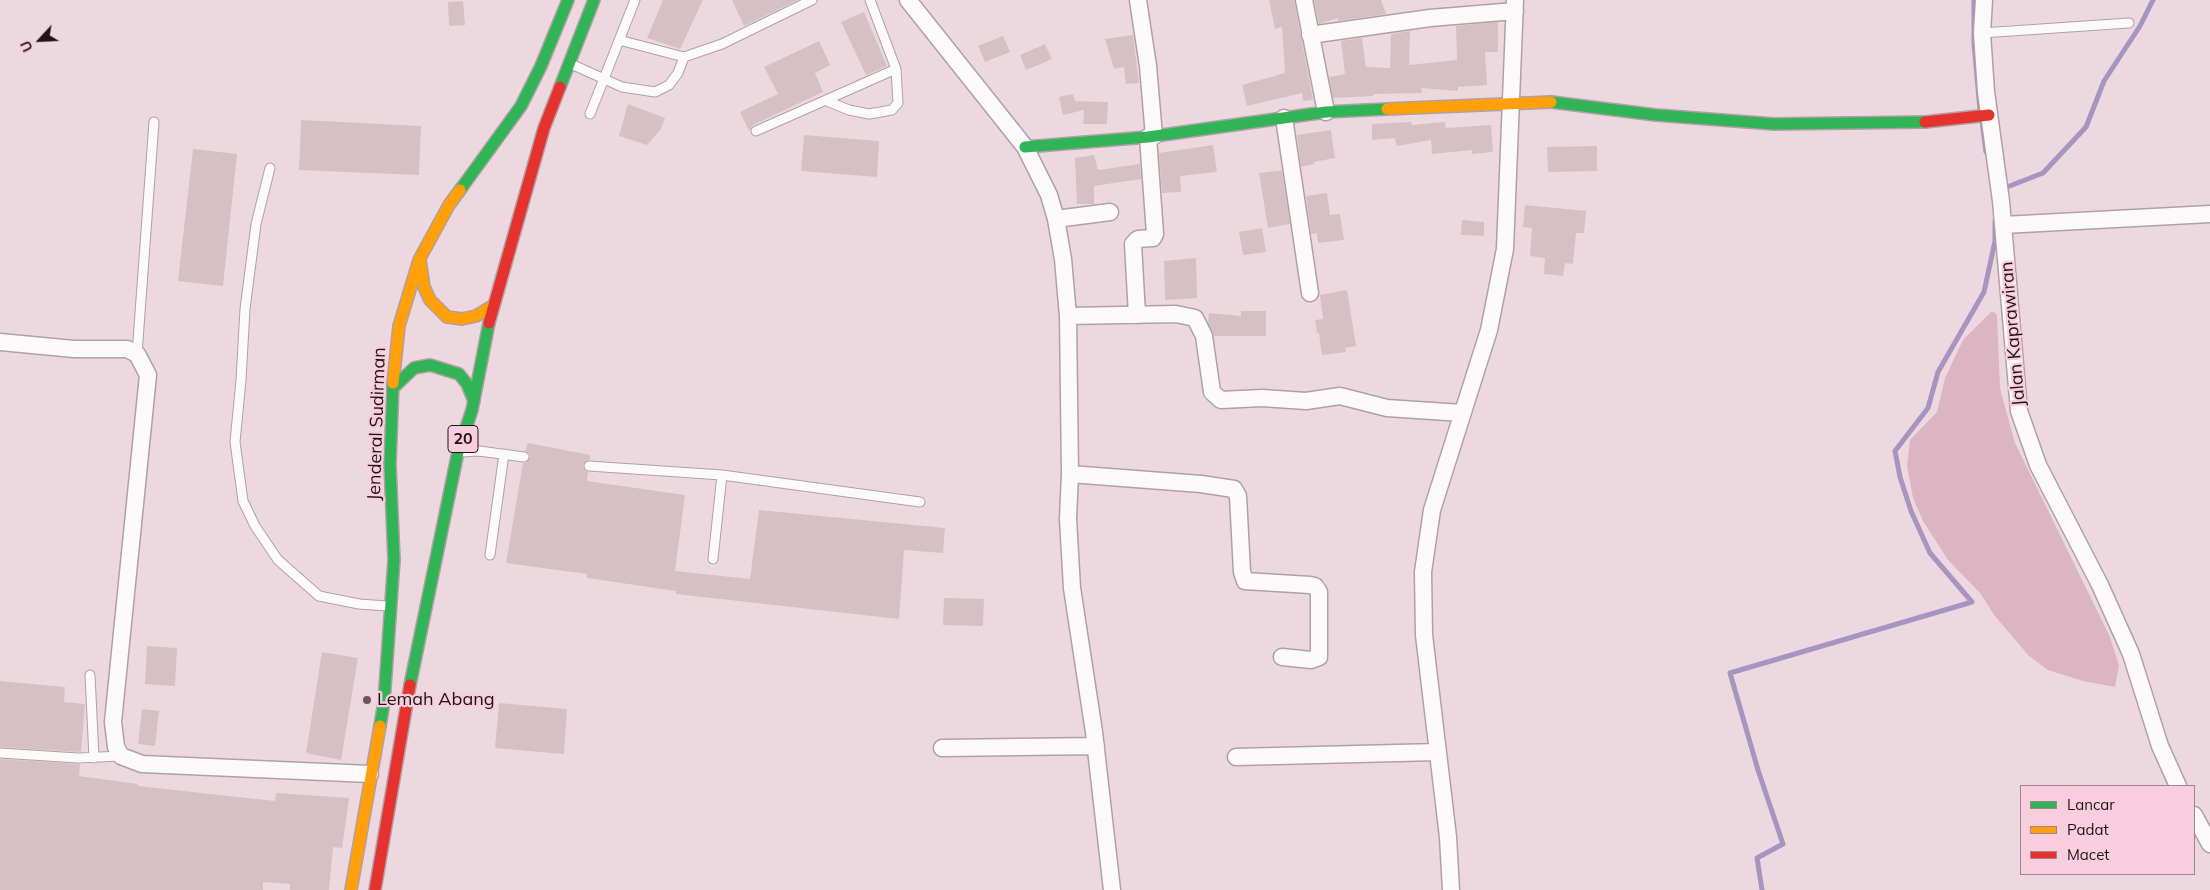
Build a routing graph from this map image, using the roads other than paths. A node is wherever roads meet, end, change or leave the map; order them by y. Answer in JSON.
{"nodes":[{"id":1,"x":568,"y":0,"type":"edge"},
{"id":2,"x":594,"y":0,"type":"edge"},
{"id":3,"x":636,"y":0,"type":"edge"},
{"id":4,"x":812,"y":0,"type":"edge"},
{"id":5,"x":870,"y":0,"type":"edge"},
{"id":6,"x":908,"y":0,"type":"edge"},
{"id":7,"x":1138,"y":0,"type":"edge"},
{"id":8,"x":1304,"y":0,"type":"edge"},
{"id":9,"x":1984,"y":0,"type":"edge"},
{"id":10,"x":1515,"y":6,"type":"edge"},
{"id":11,"x":2129,"y":23,"type":"dead end"},
{"id":12,"x":1982,"y":33,"type":"junction"},
{"id":13,"x":1310,"y":35,"type":"junction"},
{"id":14,"x":620,"y":40,"type":"junction"},
{"id":15,"x":684,"y":57,"type":"junction"},
{"id":16,"x":569,"y":63,"type":"junction"},
{"id":17,"x":896,"y":69,"type":"junction"},
{"id":18,"x":604,"y":77,"type":"junction"},
{"id":19,"x":827,"y":101,"type":"junction"},
{"id":20,"x":1510,"y":103,"type":"junction"},
{"id":21,"x":1326,"y":112,"type":"junction"},
{"id":22,"x":590,"y":114,"type":"dead end"},
{"id":23,"x":1982,"y":115,"type":"junction"},
{"id":24,"x":1284,"y":118,"type":"junction"},
{"id":25,"x":154,"y":122,"type":"dead end"},
{"id":26,"x":756,"y":131,"type":"dead end"},
{"id":27,"x":1151,"y":137,"type":"junction"},
{"id":28,"x":1025,"y":147,"type":"junction"},
{"id":29,"x":270,"y":168,"type":"dead end"},
{"id":30,"x":1110,"y":212,"type":"dead end"},
{"id":31,"x":2210,"y":214,"type":"edge"},
{"id":32,"x":1056,"y":219,"type":"junction"},
{"id":33,"x":2003,"y":225,"type":"junction"},
{"id":34,"x":419,"y":260,"type":"junction"},
{"id":35,"x":1310,"y":293,"type":"dead end"},
{"id":36,"x":494,"y":306,"type":"junction"},
{"id":37,"x":1137,"y":315,"type":"junction"},
{"id":38,"x":1068,"y":316,"type":"junction"},
{"id":39,"x":0,"y":342,"type":"edge"},
{"id":40,"x":136,"y":354,"type":"junction"},
{"id":41,"x":393,"y":388,"type":"junction"},
{"id":42,"x":474,"y":401,"type":"junction"},
{"id":43,"x":1462,"y":413,"type":"junction"},
{"id":44,"x":458,"y":452,"type":"junction"},
{"id":45,"x":504,"y":454,"type":"junction"},
{"id":46,"x":524,"y":457,"type":"dead end"},
{"id":47,"x":589,"y":466,"type":"dead end"},
{"id":48,"x":1070,"y":474,"type":"junction"},
{"id":49,"x":722,"y":475,"type":"junction"},
{"id":50,"x":920,"y":502,"type":"dead end"},
{"id":51,"x":490,"y":555,"type":"dead end"},
{"id":52,"x":714,"y":558,"type":"dead end"},
{"id":53,"x":390,"y":607,"type":"junction"},
{"id":54,"x":1282,"y":657,"type":"dead end"},
{"id":55,"x":90,"y":675,"type":"dead end"},
{"id":56,"x":1096,"y":746,"type":"junction"},
{"id":57,"x":942,"y":748,"type":"dead end"},
{"id":58,"x":1438,"y":752,"type":"junction"},
{"id":59,"x":0,"y":753,"type":"edge"},
{"id":60,"x":121,"y":756,"type":"junction"},
{"id":61,"x":1236,"y":756,"type":"dead end"},
{"id":62,"x":94,"y":758,"type":"junction"},
{"id":63,"x":370,"y":774,"type":"junction"},
{"id":64,"x":2178,"y":785,"type":"edge"},
{"id":65,"x":2195,"y":817,"type":"edge"},
{"id":66,"x":2210,"y":844,"type":"edge"},
{"id":67,"x":351,"y":890,"type":"edge"},
{"id":68,"x":375,"y":890,"type":"edge"},
{"id":69,"x":1112,"y":890,"type":"edge"},
{"id":70,"x":1451,"y":890,"type":"edge"}],
"edges":[{"from":1,"to":34,"type":"main road","name":"Jenderal Sudirman"},
{"from":2,"to":16,"type":"main road","number":"20"},
{"from":3,"to":14,"type":"lane"},
{"from":4,"to":15,"type":"lane"},
{"from":5,"to":17,"type":"lane"},
{"from":6,"to":28,"type":"street"},
{"from":7,"to":27,"type":"street"},
{"from":8,"to":13,"type":"street"},
{"from":9,"to":12,"type":"street","name":"Jalan Kaprawiran"},
{"from":10,"to":13,"type":"street"},
{"from":10,"to":20,"type":"street"},
{"from":11,"to":12,"type":"lane"},
{"from":12,"to":23,"type":"street","name":"Jalan Kaprawiran"},
{"from":13,"to":21,"type":"street"},
{"from":14,"to":15,"type":"lane"},
{"from":14,"to":18,"type":"lane"},
{"from":15,"to":18,"type":"lane"},
{"from":16,"to":18,"type":"lane"},
{"from":16,"to":36,"type":"main road","number":"20"},
{"from":17,"to":19,"type":"lane"},
{"from":17,"to":19,"type":"lane"},
{"from":18,"to":22,"type":"lane"},
{"from":19,"to":26,"type":"lane"},
{"from":20,"to":21,"type":"main road"},
{"from":20,"to":23,"type":"main road"},
{"from":20,"to":43,"type":"street"},
{"from":21,"to":24,"type":"main road"},
{"from":23,"to":33,"type":"street","name":"Jalan Kaprawiran"},
{"from":24,"to":27,"type":"main road"},
{"from":24,"to":35,"type":"street"},
{"from":25,"to":40,"type":"lane"},
{"from":27,"to":28,"type":"main road"},
{"from":27,"to":37,"type":"street"},
{"from":28,"to":32,"type":"street"},
{"from":29,"to":53,"type":"lane"},
{"from":30,"to":32,"type":"street"},
{"from":31,"to":33,"type":"street"},
{"from":32,"to":38,"type":"street"},
{"from":33,"to":64,"type":"street","name":"Jalan Kaprawiran"},
{"from":34,"to":36,"type":"main road"},
{"from":34,"to":41,"type":"main road","name":"Jenderal Sudirman"},
{"from":36,"to":42,"type":"main road","number":"20"},
{"from":37,"to":38,"type":"street"},
{"from":37,"to":43,"type":"street"},
{"from":38,"to":48,"type":"street"},
{"from":39,"to":40,"type":"street"},
{"from":40,"to":60,"type":"street"},
{"from":41,"to":42,"type":"main road"},
{"from":41,"to":53,"type":"main road","name":"Jenderal Sudirman"},
{"from":42,"to":44,"type":"main road","number":"20"},
{"from":43,"to":58,"type":"street"},
{"from":44,"to":45,"type":"lane"},
{"from":44,"to":68,"type":"main road","number":"20"},
{"from":45,"to":46,"type":"lane"},
{"from":45,"to":51,"type":"lane"},
{"from":47,"to":49,"type":"lane"},
{"from":48,"to":54,"type":"street"},
{"from":48,"to":56,"type":"street"},
{"from":49,"to":50,"type":"lane"},
{"from":49,"to":52,"type":"lane"},
{"from":53,"to":63,"type":"main road","name":"Jenderal Sudirman"},
{"from":55,"to":62,"type":"lane"},
{"from":56,"to":57,"type":"street"},
{"from":56,"to":69,"type":"street"},
{"from":58,"to":61,"type":"street"},
{"from":58,"to":70,"type":"street"},
{"from":59,"to":62,"type":"lane"},
{"from":60,"to":62,"type":"lane"},
{"from":60,"to":63,"type":"street"},
{"from":63,"to":67,"type":"main road","name":"Jenderal Sudirman"},
{"from":65,"to":66,"type":"street"}]}
